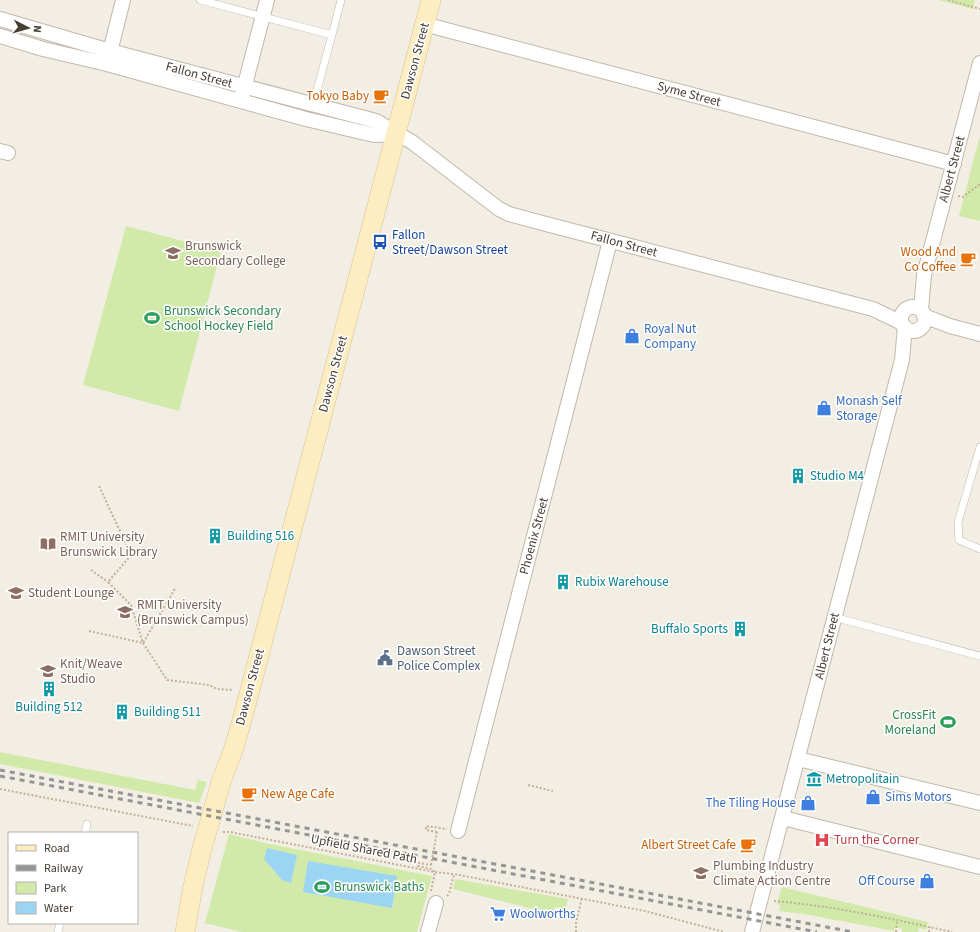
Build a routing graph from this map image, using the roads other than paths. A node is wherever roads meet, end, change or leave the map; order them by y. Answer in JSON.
{"nodes":[{"id":1,"x":123,"y":0,"type":"edge"},
{"id":2,"x":200,"y":0,"type":"edge"},
{"id":3,"x":267,"y":0,"type":"edge"},
{"id":4,"x":341,"y":0,"type":"edge"},
{"id":5,"x":431,"y":0,"type":"edge"},
{"id":6,"x":263,"y":17,"type":"junction"},
{"id":7,"x":0,"y":19,"type":"edge"},
{"id":8,"x":424,"y":24,"type":"junction"},
{"id":9,"x":332,"y":35,"type":"junction"},
{"id":10,"x":0,"y":36,"type":"edge"},
{"id":11,"x":108,"y":57,"type":"junction"},
{"id":12,"x":980,"y":63,"type":"edge"},
{"id":13,"x":243,"y":94,"type":"junction"},
{"id":14,"x":313,"y":105,"type":"junction"},
{"id":15,"x":396,"y":134,"type":"junction"},
{"id":16,"x":954,"y":164,"type":"junction"},
{"id":17,"x":610,"y":241,"type":"junction"},
{"id":18,"x":913,"y":319,"type":"junction"},
{"id":19,"x":980,"y":334,"type":"edge"},
{"id":20,"x":980,"y":447,"type":"edge"},
{"id":21,"x":980,"y":549,"type":"edge"},
{"id":22,"x":834,"y":617,"type":"junction"},
{"id":23,"x":980,"y":656,"type":"edge"},
{"id":24,"x":798,"y":759,"type":"junction"},
{"id":25,"x":980,"y":803,"type":"edge"},
{"id":26,"x":782,"y":818,"type":"junction"},
{"id":27,"x":87,"y":824,"type":"dead end"},
{"id":28,"x":458,"y":831,"type":"dead end"},
{"id":29,"x":84,"y":832,"type":"edge"},
{"id":30,"x":980,"y":866,"type":"edge"},
{"id":31,"x":436,"y":903,"type":"road end"},
{"id":32,"x":185,"y":932,"type":"edge"},
{"id":33,"x":428,"y":932,"type":"edge"},
{"id":34,"x":752,"y":932,"type":"edge"}],
"edges":[{"from":1,"to":11,"type":"street"},
{"from":2,"to":6,"type":"lane"},
{"from":3,"to":6,"type":"street"},
{"from":4,"to":9,"type":"lane"},
{"from":5,"to":8,"type":"street","name":"Dawson Street"},
{"from":6,"to":9,"type":"lane"},
{"from":6,"to":13,"type":"street"},
{"from":7,"to":11,"type":"street","name":"Fallon Street"},
{"from":8,"to":15,"type":"street","name":"Dawson Street"},
{"from":8,"to":16,"type":"street","name":"Syme Street"},
{"from":9,"to":14,"type":"lane"},
{"from":10,"to":11,"type":"street","name":"Fallon Street"},
{"from":11,"to":13,"type":"street","name":"Fallon Street"},
{"from":12,"to":16,"type":"street","name":"Albert Street"},
{"from":13,"to":14,"type":"street","name":"Fallon Street"},
{"from":13,"to":15,"type":"street","name":"Fallon Street"},
{"from":14,"to":15,"type":"street","name":"Fallon Street"},
{"from":15,"to":17,"type":"street","name":"Fallon Street"},
{"from":15,"to":32,"type":"street","name":"Dawson Street"},
{"from":16,"to":18,"type":"street","name":"Albert Street"},
{"from":17,"to":18,"type":"street","name":"Fallon Street"},
{"from":17,"to":28,"type":"street","name":"Phoenix Street"},
{"from":18,"to":19,"type":"street","name":"Fallon Street"},
{"from":18,"to":22,"type":"street","name":"Albert Street"},
{"from":20,"to":21,"type":"lane"},
{"from":22,"to":23,"type":"lane"},
{"from":22,"to":24,"type":"street","name":"Albert Street"},
{"from":24,"to":25,"type":"street"},
{"from":24,"to":26,"type":"street","name":"Albert Street"},
{"from":26,"to":30,"type":"street"},
{"from":26,"to":34,"type":"street","name":"Albert Street"},
{"from":27,"to":29,"type":"lane"},
{"from":31,"to":33,"type":"street"}]}
